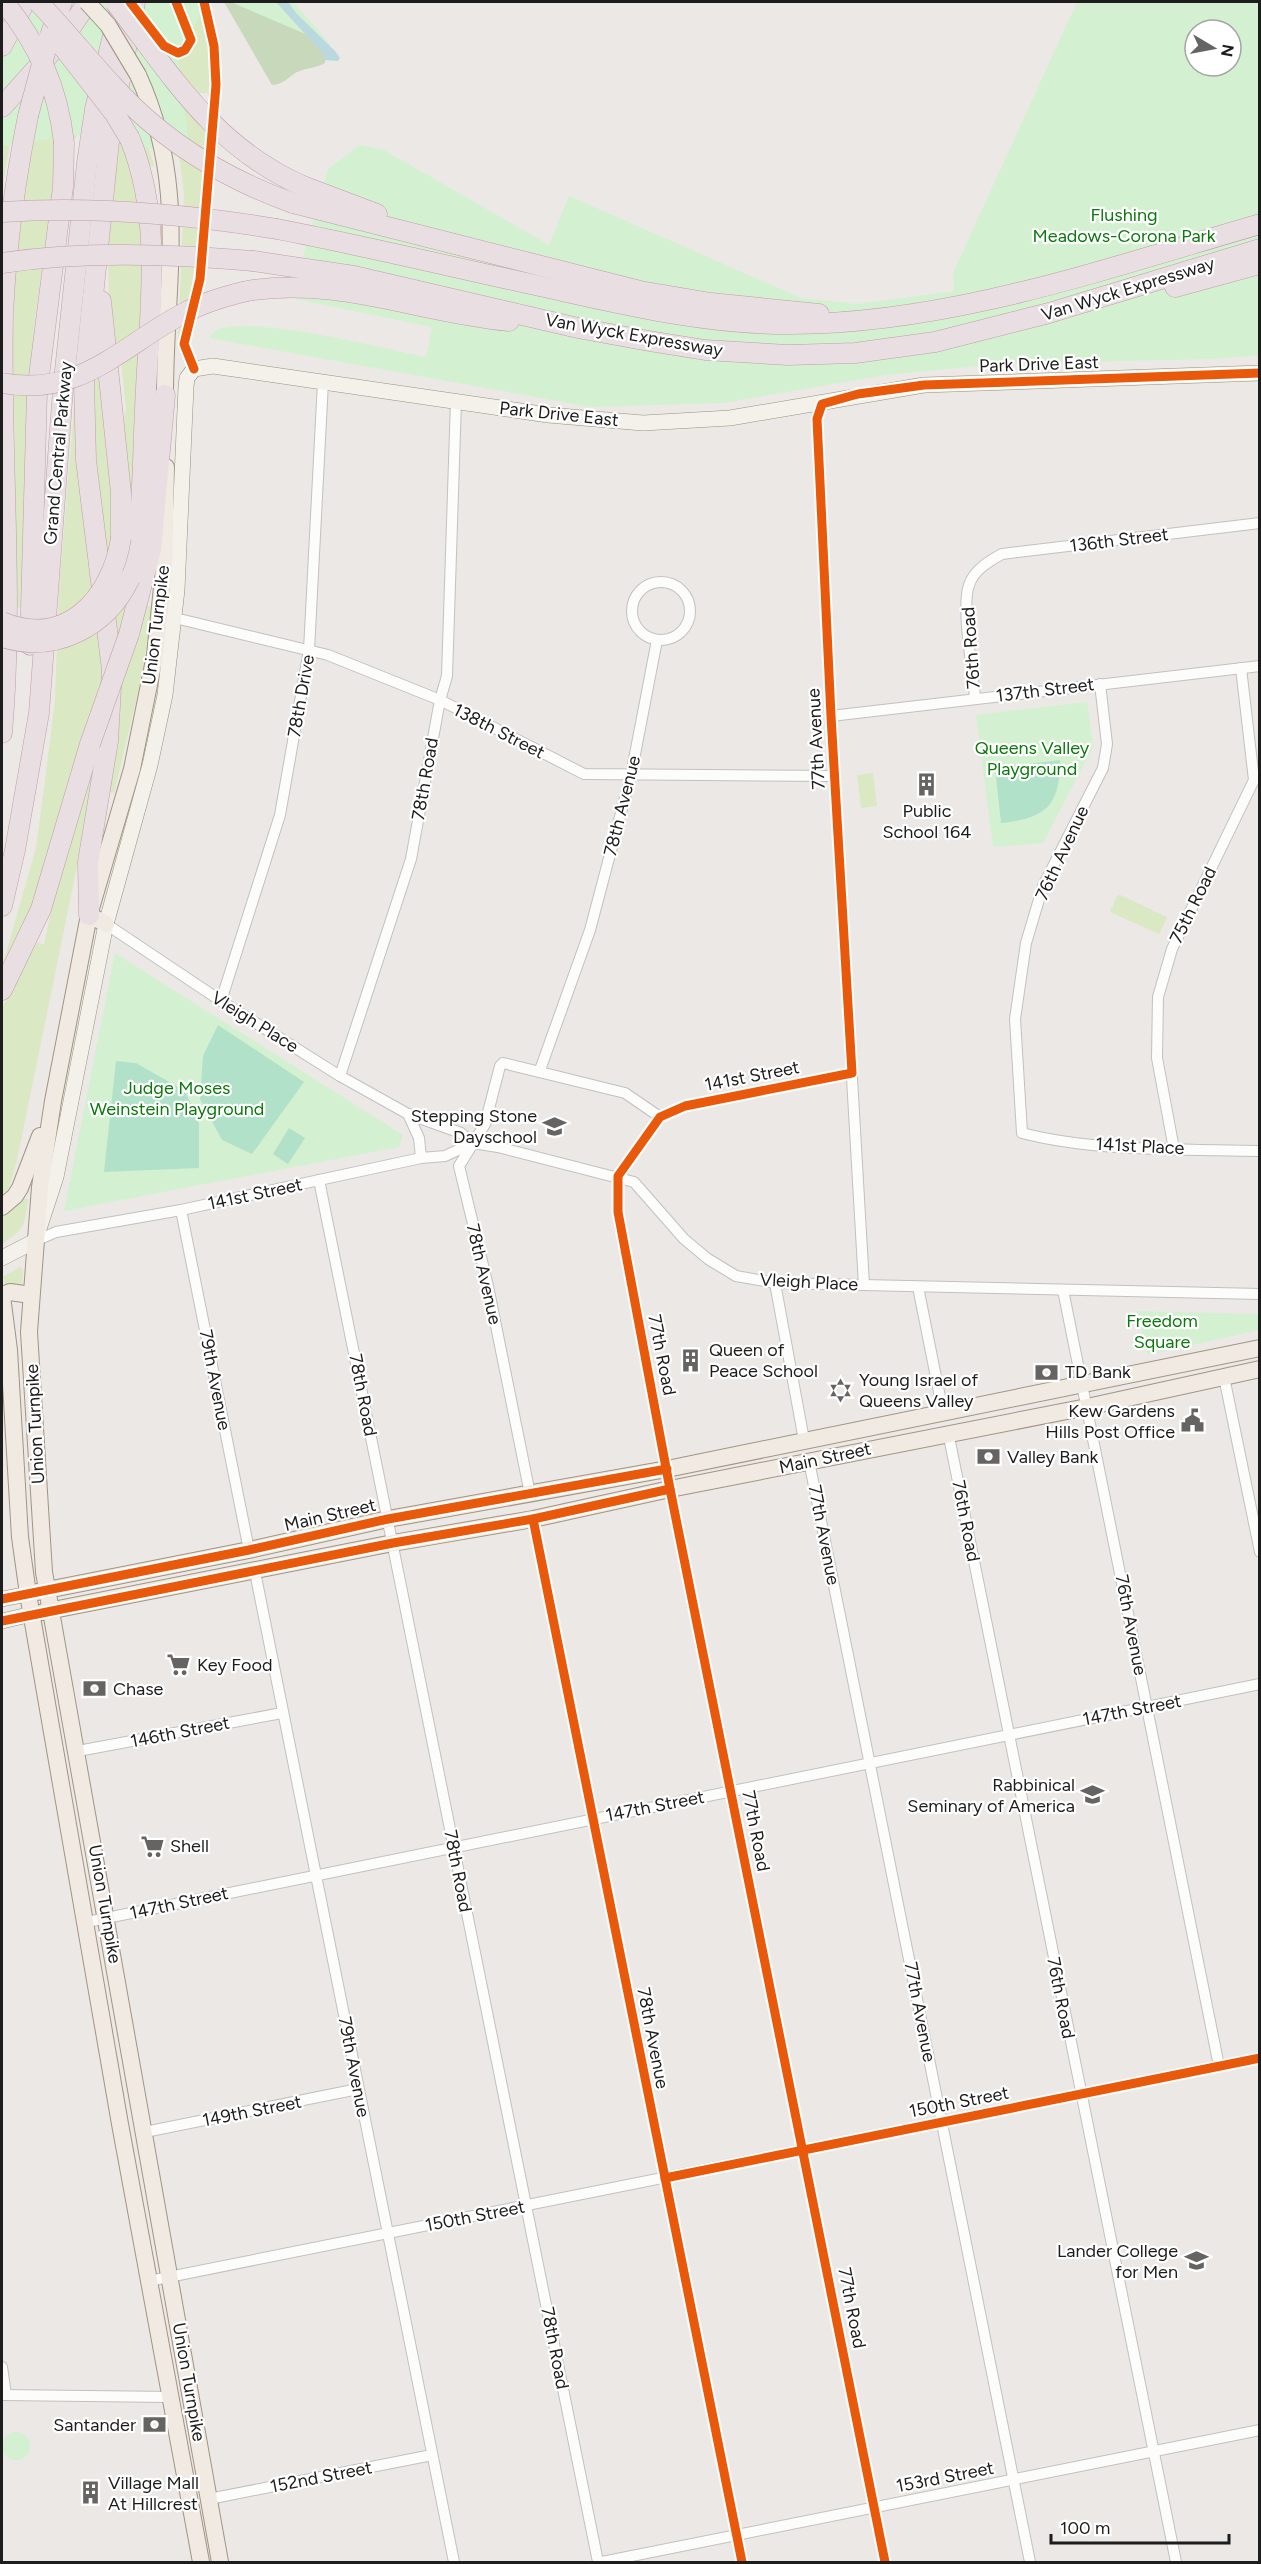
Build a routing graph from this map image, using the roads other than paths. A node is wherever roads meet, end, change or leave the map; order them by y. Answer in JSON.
{"nodes":[{"id":1,"x":4,"y":2,"type":"edge"},
{"id":2,"x":8,"y":2,"type":"edge"},
{"id":3,"x":26,"y":2,"type":"edge"},
{"id":4,"x":38,"y":2,"type":"edge"},
{"id":5,"x":54,"y":2,"type":"edge"},
{"id":6,"x":62,"y":2,"type":"edge"},
{"id":7,"x":115,"y":2,"type":"edge"},
{"id":8,"x":122,"y":2,"type":"edge"},
{"id":9,"x":135,"y":2,"type":"edge"},
{"id":10,"x":91,"y":4,"type":"edge"},
{"id":11,"x":2,"y":13,"type":"edge"},
{"id":12,"x":2,"y":46,"type":"edge"},
{"id":13,"x":2,"y":106,"type":"edge"},
{"id":14,"x":140,"y":113,"type":"junction"},
{"id":15,"x":298,"y":195,"type":"junction"},
{"id":16,"x":2,"y":212,"type":"edge"},
{"id":17,"x":1260,"y":224,"type":"edge"},
{"id":18,"x":99,"y":232,"type":"junction"},
{"id":19,"x":1260,"y":249,"type":"edge"},
{"id":20,"x":2,"y":263,"type":"edge"},
{"id":21,"x":1260,"y":264,"type":"edge"},
{"id":22,"x":1049,"y":313,"type":"junction"},
{"id":23,"x":872,"y":320,"type":"junction"},
{"id":24,"x":578,"y":328,"type":"junction"},
{"id":25,"x":1260,"y":373,"type":"edge"},
{"id":26,"x":187,"y":378,"type":"joint"},
{"id":27,"x":323,"y":382,"type":"junction"},
{"id":28,"x":2,"y":383,"type":"edge"},
{"id":29,"x":165,"y":395,"type":"junction"},
{"id":30,"x":456,"y":401,"type":"junction"},
{"id":31,"x":822,"y":404,"type":"junction"},
{"id":32,"x":1260,"y":523,"type":"edge"},
{"id":33,"x":982,"y":565,"type":"joint"},
{"id":34,"x":175,"y":618,"type":"junction"},
{"id":35,"x":2,"y":622,"type":"edge"},
{"id":36,"x":2,"y":637,"type":"edge"},
{"id":37,"x":657,"y":640,"type":"junction"},
{"id":38,"x":309,"y":650,"type":"junction"},
{"id":39,"x":1260,"y":666,"type":"edge"},
{"id":40,"x":1241,"y":668,"type":"junction"},
{"id":41,"x":1100,"y":684,"type":"junction"},
{"id":42,"x":975,"y":698,"type":"junction"},
{"id":43,"x":440,"y":700,"type":"junction"},
{"id":44,"x":831,"y":716,"type":"junction"},
{"id":45,"x":2,"y":733,"type":"edge"},
{"id":46,"x":631,"y":775,"type":"junction"},
{"id":47,"x":834,"y":776,"type":"junction"},
{"id":48,"x":24,"y":801,"type":"junction"},
{"id":49,"x":2,"y":906,"type":"edge"},
{"id":50,"x":98,"y":919,"type":"junction"},
{"id":51,"x":2,"y":990,"type":"edge"},
{"id":52,"x":221,"y":1000,"type":"junction"},
{"id":53,"x":540,"y":1070,"type":"junction"},
{"id":54,"x":852,"y":1072,"type":"junction"},
{"id":55,"x":340,"y":1076,"type":"junction"},
{"id":56,"x":53,"y":1101,"type":"junction"},
{"id":57,"x":408,"y":1114,"type":"junction"},
{"id":58,"x":660,"y":1117,"type":"junction"},
{"id":59,"x":1022,"y":1133,"type":"joint"},
{"id":60,"x":473,"y":1143,"type":"junction"},
{"id":61,"x":1174,"y":1149,"type":"junction"},
{"id":62,"x":1260,"y":1151,"type":"edge"},
{"id":63,"x":420,"y":1158,"type":"junction"},
{"id":64,"x":618,"y":1176,"type":"junction"},
{"id":65,"x":319,"y":1180,"type":"junction"},
{"id":66,"x":2,"y":1207,"type":"edge"},
{"id":67,"x":182,"y":1210,"type":"junction"},
{"id":68,"x":35,"y":1241,"type":"junction"},
{"id":69,"x":2,"y":1258,"type":"edge"},
{"id":70,"x":775,"y":1283,"type":"junction"},
{"id":71,"x":864,"y":1285,"type":"junction"},
{"id":72,"x":918,"y":1287,"type":"junction"},
{"id":73,"x":1063,"y":1290,"type":"junction"},
{"id":74,"x":1260,"y":1294,"type":"edge"},
{"id":75,"x":2,"y":1295,"type":"edge"},
{"id":76,"x":31,"y":1295,"type":"junction"},
{"id":77,"x":4,"y":1330,"type":"edge"},
{"id":78,"x":1260,"y":1348,"type":"edge"},
{"id":79,"x":1260,"y":1369,"type":"edge"},
{"id":80,"x":1224,"y":1377,"type":"junction"},
{"id":81,"x":1082,"y":1384,"type":"junction"},
{"id":82,"x":1087,"y":1407,"type":"junction"},
{"id":83,"x":943,"y":1412,"type":"junction"},
{"id":84,"x":948,"y":1432,"type":"junction"},
{"id":85,"x":804,"y":1440,"type":"junction"},
{"id":86,"x":809,"y":1461,"type":"junction"},
{"id":87,"x":667,"y":1469,"type":"junction"},
{"id":88,"x":670,"y":1488,"type":"junction"},
{"id":89,"x":530,"y":1494,"type":"junction"},
{"id":90,"x":533,"y":1519,"type":"junction"},
{"id":91,"x":388,"y":1520,"type":"junction"},
{"id":92,"x":393,"y":1544,"type":"junction"},
{"id":93,"x":249,"y":1550,"type":"junction"},
{"id":94,"x":1260,"y":1552,"type":"edge"},
{"id":95,"x":255,"y":1572,"type":"junction"},
{"id":96,"x":49,"y":1590,"type":"junction"},
{"id":97,"x":27,"y":1594,"type":"junction"},
{"id":98,"x":2,"y":1599,"type":"edge"},
{"id":99,"x":53,"y":1611,"type":"junction"},
{"id":100,"x":32,"y":1614,"type":"junction"},
{"id":101,"x":2,"y":1621,"type":"edge"},
{"id":102,"x":1260,"y":1684,"type":"edge"},
{"id":103,"x":1147,"y":1707,"type":"junction"},
{"id":104,"x":282,"y":1713,"type":"junction"},
{"id":105,"x":1008,"y":1735,"type":"junction"},
{"id":106,"x":78,"y":1751,"type":"junction"},
{"id":107,"x":870,"y":1763,"type":"junction"},
{"id":108,"x":731,"y":1790,"type":"junction"},
{"id":109,"x":592,"y":1818,"type":"junction"},
{"id":110,"x":453,"y":1846,"type":"junction"},
{"id":111,"x":315,"y":1874,"type":"junction"},
{"id":112,"x":107,"y":1918,"type":"junction"},
{"id":113,"x":87,"y":1922,"type":"junction"},
{"id":114,"x":1260,"y":2058,"type":"edge"},
{"id":115,"x":1219,"y":2066,"type":"junction"},
{"id":116,"x":358,"y":2089,"type":"junction"},
{"id":117,"x":1081,"y":2095,"type":"junction"},
{"id":118,"x":942,"y":2123,"type":"junction"},
{"id":119,"x":145,"y":2132,"type":"junction"},
{"id":120,"x":803,"y":2150,"type":"junction"},
{"id":121,"x":665,"y":2178,"type":"junction"},
{"id":122,"x":526,"y":2206,"type":"junction"},
{"id":123,"x":387,"y":2234,"type":"junction"},
{"id":124,"x":171,"y":2277,"type":"junction"},
{"id":125,"x":149,"y":2281,"type":"junction"},
{"id":126,"x":2,"y":2367,"type":"edge"},
{"id":127,"x":4,"y":2396,"type":"edge"},
{"id":128,"x":171,"y":2397,"type":"junction"},
{"id":129,"x":1260,"y":2430,"type":"edge"},
{"id":130,"x":1153,"y":2452,"type":"junction"},
{"id":131,"x":432,"y":2455,"type":"junction"},
{"id":132,"x":1014,"y":2480,"type":"junction"},
{"id":133,"x":209,"y":2499,"type":"junction"},
{"id":134,"x":875,"y":2508,"type":"junction"},
{"id":135,"x":736,"y":2536,"type":"junction"},
{"id":136,"x":201,"y":2562,"type":"edge"},
{"id":137,"x":220,"y":2562,"type":"edge"},
{"id":138,"x":454,"y":2562,"type":"edge"},
{"id":139,"x":598,"y":2562,"type":"edge"},
{"id":140,"x":602,"y":2562,"type":"edge"},
{"id":141,"x":742,"y":2562,"type":"edge"},
{"id":142,"x":885,"y":2562,"type":"edge"},
{"id":143,"x":1030,"y":2562,"type":"edge"},
{"id":144,"x":1176,"y":2562,"type":"edge"}],
"edges":[{"from":1,"to":48,"type":"highway","bridge":true},
{"from":2,"to":11,"type":"highway"},
{"from":3,"to":12,"type":"highway"},
{"from":3,"to":36,"type":"highway","bridge":true},
{"from":4,"to":14,"type":"highway","bridge":true},
{"from":5,"to":14,"type":"highway","bridge":true},
{"from":6,"to":45,"type":"highway","bridge":true},
{"from":7,"to":15,"type":"highway","bridge":true},
{"from":8,"to":48,"type":"highway","name":"Grand Central Parkway"},
{"from":9,"to":18,"type":"highway"},
{"from":10,"to":13,"type":"highway"},
{"from":10,"to":29,"type":"main road","name":"Union Turnpike","bridge":true},
{"from":14,"to":15,"type":"highway","bridge":true},
{"from":15,"to":23,"type":"highway"},
{"from":16,"to":23,"type":"highway","name":"Van Wyck Expressway","bridge":true},
{"from":17,"to":23,"type":"highway","name":"Van Wyck Expressway"},
{"from":18,"to":35,"type":"highway","bridge":true},
{"from":18,"to":50,"type":"highway"},
{"from":19,"to":22,"type":"highway","name":"Van Wyck Expressway"},
{"from":20,"to":24,"type":"highway","name":"Van Wyck Expressway","bridge":true},
{"from":21,"to":22,"type":"highway"},
{"from":22,"to":24,"type":"highway","name":"Van Wyck Expressway"},
{"from":24,"to":28,"type":"highway","bridge":true},
{"from":25,"to":31,"type":"street","name":"Park Drive East"},
{"from":26,"to":27,"type":"street","name":"Park Drive East"},
{"from":26,"to":34,"type":"street","name":"Union Turnpike"},
{"from":27,"to":30,"type":"street","name":"Park Drive East"},
{"from":27,"to":38,"type":"street","name":"78th Drive"},
{"from":29,"to":50,"type":"main road","name":"Union Turnpike"},
{"from":29,"to":51,"type":"highway","bridge":true},
{"from":30,"to":31,"type":"street","name":"Park Drive East"},
{"from":30,"to":43,"type":"street","name":"78th Road"},
{"from":31,"to":44,"type":"street","name":"77th Avenue"},
{"from":32,"to":33,"type":"street","name":"136th Street"},
{"from":33,"to":42,"type":"street","name":"76th Road"},
{"from":34,"to":38,"type":"street","name":"138th Street"},
{"from":34,"to":50,"type":"street","name":"Union Turnpike"},
{"from":37,"to":37,"type":"street"},
{"from":37,"to":46,"type":"street","name":"78th Avenue"},
{"from":38,"to":43,"type":"street","name":"138th Street"},
{"from":38,"to":52,"type":"street","name":"78th Drive"},
{"from":39,"to":40,"type":"street","name":"137th Street"},
{"from":40,"to":41,"type":"street","name":"137th Street"},
{"from":40,"to":61,"type":"street","name":"75th Road"},
{"from":41,"to":42,"type":"street","name":"137th Street"},
{"from":41,"to":59,"type":"street","name":"76th Avenue"},
{"from":42,"to":44,"type":"street","name":"137th Street"},
{"from":43,"to":46,"type":"street","name":"138th Street"},
{"from":43,"to":55,"type":"street","name":"78th Road"},
{"from":44,"to":47,"type":"street","name":"77th Avenue"},
{"from":46,"to":47,"type":"street","name":"138th Street"},
{"from":46,"to":53,"type":"street","name":"78th Avenue"},
{"from":47,"to":54,"type":"street","name":"77th Avenue"},
{"from":48,"to":49,"type":"highway","name":"Grand Central Parkway"},
{"from":50,"to":52,"type":"street","name":"Vleigh Place"},
{"from":50,"to":56,"type":"main road","name":"Union Turnpike"},
{"from":50,"to":68,"type":"street","name":"Union Turnpike"},
{"from":52,"to":55,"type":"street","name":"Vleigh Place"},
{"from":53,"to":58,"type":"street"},
{"from":53,"to":60,"type":"street","name":"78th Avenue"},
{"from":54,"to":58,"type":"street","name":"141st Street"},
{"from":54,"to":71,"type":"street","name":"77th Avenue"},
{"from":55,"to":57,"type":"street","name":"Vleigh Place"},
{"from":56,"to":66,"type":"main road"},
{"from":56,"to":68,"type":"main road","name":"Union Turnpike"},
{"from":57,"to":60,"type":"street","name":"Vleigh Place"},
{"from":57,"to":63,"type":"street"},
{"from":58,"to":64,"type":"street"},
{"from":59,"to":61,"type":"street","name":"141st Place"},
{"from":60,"to":63,"type":"street","name":"141st Street"},
{"from":60,"to":64,"type":"street","name":"Vleigh Place"},
{"from":60,"to":89,"type":"street","name":"78th Avenue"},
{"from":61,"to":62,"type":"street","name":"141st Place"},
{"from":63,"to":65,"type":"street","name":"141st Street"},
{"from":64,"to":70,"type":"street","name":"Vleigh Place"},
{"from":64,"to":87,"type":"street","name":"77th Road"},
{"from":65,"to":67,"type":"street","name":"141st Street"},
{"from":65,"to":91,"type":"street","name":"78th Road"},
{"from":67,"to":68,"type":"street","name":"141st Street"},
{"from":67,"to":93,"type":"street","name":"79th Avenue"},
{"from":68,"to":69,"type":"street"},
{"from":68,"to":76,"type":"main road","name":"Union Turnpike"},
{"from":70,"to":71,"type":"street","name":"Vleigh Place"},
{"from":70,"to":85,"type":"street"},
{"from":71,"to":72,"type":"street","name":"Vleigh Place"},
{"from":72,"to":73,"type":"street","name":"Vleigh Place"},
{"from":72,"to":83,"type":"street"},
{"from":73,"to":74,"type":"street","name":"Vleigh Place"},
{"from":73,"to":81,"type":"street","name":"76th Avenue"},
{"from":75,"to":76,"type":"main road"},
{"from":75,"to":77,"type":"main road","name":"Union Turnpike"},
{"from":76,"to":96,"type":"main road","name":"Union Turnpike"},
{"from":77,"to":97,"type":"main road","name":"Union Turnpike"},
{"from":78,"to":81,"type":"main road","name":"Main Street"},
{"from":79,"to":80,"type":"main road","name":"Main Street"},
{"from":80,"to":82,"type":"main road","name":"Main Street"},
{"from":80,"to":94,"type":"street"},
{"from":81,"to":82,"type":"street","name":"76th Avenue"},
{"from":81,"to":83,"type":"main road","name":"Main Street"},
{"from":82,"to":84,"type":"main road","name":"Main Street"},
{"from":82,"to":103,"type":"street","name":"76th Avenue"},
{"from":83,"to":85,"type":"main road","name":"Main Street"},
{"from":84,"to":86,"type":"main road","name":"Main Street"},
{"from":84,"to":105,"type":"street","name":"76th Road"},
{"from":85,"to":87,"type":"main road","name":"Main Street"},
{"from":86,"to":88,"type":"main road","name":"Main Street"},
{"from":86,"to":107,"type":"street","name":"77th Avenue"},
{"from":87,"to":88,"type":"street","name":"77th Road"},
{"from":87,"to":89,"type":"main road","name":"Main Street"},
{"from":88,"to":90,"type":"main road","name":"Main Street"},
{"from":88,"to":108,"type":"street","name":"77th Road"},
{"from":89,"to":91,"type":"main road","name":"Main Street"},
{"from":90,"to":92,"type":"main road","name":"Main Street"},
{"from":90,"to":109,"type":"street","name":"78th Avenue"},
{"from":91,"to":92,"type":"street","name":"78th Road"},
{"from":91,"to":93,"type":"main road","name":"Main Street"},
{"from":92,"to":95,"type":"main road","name":"Main Street"},
{"from":92,"to":110,"type":"street","name":"78th Road"},
{"from":93,"to":96,"type":"main road","name":"Main Street"},
{"from":95,"to":99,"type":"main road","name":"Main Street"},
{"from":95,"to":104,"type":"street","name":"79th Avenue"},
{"from":96,"to":97,"type":"main road","name":"Main Street"},
{"from":96,"to":99,"type":"main road","name":"Union Turnpike"},
{"from":97,"to":98,"type":"street","name":"Main Street"},
{"from":97,"to":100,"type":"main road","name":"Union Turnpike"},
{"from":99,"to":100,"type":"main road","name":"Main Street"},
{"from":99,"to":106,"type":"main road","name":"Union Turnpike"},
{"from":100,"to":101,"type":"street","name":"Main Street"},
{"from":100,"to":113,"type":"main road","name":"Union Turnpike"},
{"from":102,"to":103,"type":"street","name":"147th Street"},
{"from":103,"to":105,"type":"street","name":"147th Street"},
{"from":103,"to":115,"type":"street","name":"76th Avenue"},
{"from":104,"to":106,"type":"street","name":"146th Street"},
{"from":104,"to":111,"type":"street","name":"79th Avenue"},
{"from":105,"to":107,"type":"street","name":"147th Street"},
{"from":105,"to":117,"type":"street","name":"76th Road"},
{"from":106,"to":112,"type":"main road","name":"Union Turnpike"},
{"from":107,"to":108,"type":"street","name":"147th Street"},
{"from":107,"to":118,"type":"street","name":"77th Avenue"},
{"from":108,"to":109,"type":"street","name":"147th Street"},
{"from":108,"to":120,"type":"street","name":"77th Road"},
{"from":109,"to":110,"type":"street","name":"147th Street"},
{"from":109,"to":121,"type":"street","name":"78th Avenue"},
{"from":110,"to":111,"type":"street","name":"147th Street"},
{"from":110,"to":122,"type":"street","name":"78th Road"},
{"from":111,"to":112,"type":"street","name":"147th Street"},
{"from":111,"to":116,"type":"street","name":"79th Avenue"},
{"from":112,"to":113,"type":"street","name":"147th Street"},
{"from":112,"to":119,"type":"main road","name":"Union Turnpike"},
{"from":113,"to":125,"type":"main road","name":"Union Turnpike"},
{"from":114,"to":115,"type":"street","name":"150th Street"},
{"from":115,"to":117,"type":"street","name":"150th Street"},
{"from":116,"to":119,"type":"street","name":"149th Street"},
{"from":116,"to":123,"type":"street","name":"79th Avenue"},
{"from":117,"to":118,"type":"street","name":"150th Street"},
{"from":117,"to":130,"type":"street","name":"76th Road"},
{"from":118,"to":120,"type":"street","name":"150th Street"},
{"from":118,"to":132,"type":"street","name":"77th Avenue"},
{"from":119,"to":124,"type":"main road","name":"Union Turnpike"},
{"from":120,"to":121,"type":"street","name":"150th Street"},
{"from":120,"to":134,"type":"street","name":"77th Road"},
{"from":121,"to":122,"type":"street","name":"150th Street"},
{"from":121,"to":135,"type":"street","name":"78th Avenue"},
{"from":122,"to":123,"type":"street","name":"150th Street"},
{"from":122,"to":139,"type":"street","name":"78th Road"},
{"from":123,"to":124,"type":"street","name":"150th Street"},
{"from":123,"to":131,"type":"street","name":"79th Avenue"},
{"from":124,"to":125,"type":"street","name":"150th Street"},
{"from":124,"to":133,"type":"main road","name":"Union Turnpike"},
{"from":125,"to":128,"type":"main road","name":"Union Turnpike"},
{"from":126,"to":127,"type":"street"},
{"from":127,"to":128,"type":"street"},
{"from":128,"to":136,"type":"main road","name":"Union Turnpike"},
{"from":129,"to":130,"type":"street","name":"153rd Street"},
{"from":130,"to":132,"type":"street","name":"153rd Street"},
{"from":130,"to":144,"type":"street","name":"76th Road"},
{"from":131,"to":133,"type":"street","name":"152nd Street"},
{"from":131,"to":138,"type":"street","name":"79th Avenue"},
{"from":132,"to":134,"type":"street","name":"153rd Street"},
{"from":132,"to":143,"type":"street","name":"77th Avenue"},
{"from":133,"to":137,"type":"main road","name":"Union Turnpike"},
{"from":134,"to":135,"type":"street","name":"153rd Street"},
{"from":134,"to":142,"type":"street","name":"77th Road"},
{"from":135,"to":140,"type":"street","name":"153rd Street"},
{"from":135,"to":141,"type":"street","name":"78th Avenue"}]}
